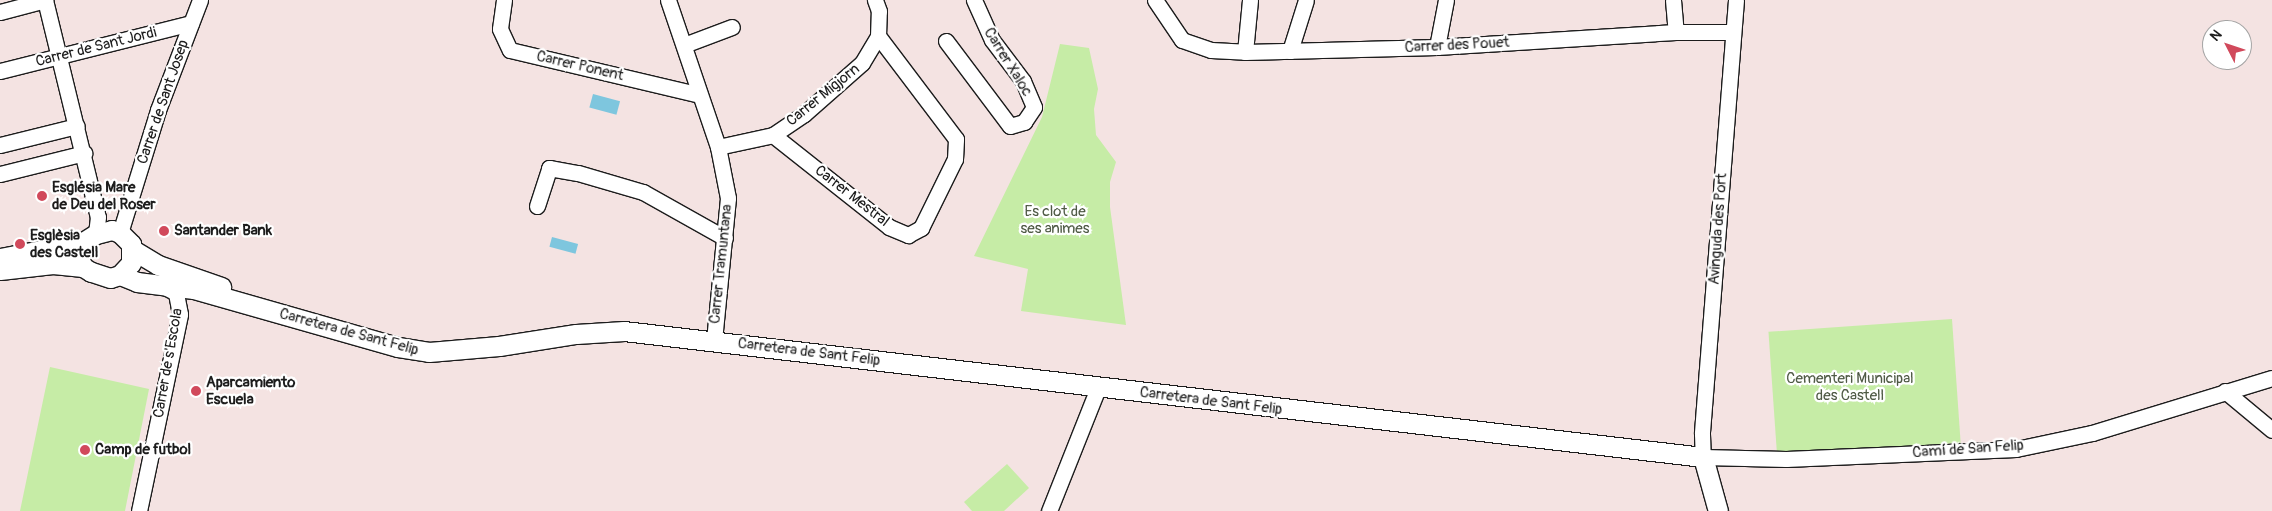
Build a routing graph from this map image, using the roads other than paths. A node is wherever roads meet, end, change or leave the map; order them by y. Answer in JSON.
{"nodes":[{"id":1,"x":45,"y":0,"type":"edge"},
{"id":2,"x":200,"y":0,"type":"edge"},
{"id":3,"x":504,"y":0,"type":"edge"},
{"id":4,"x":668,"y":0,"type":"edge"},
{"id":5,"x":875,"y":0,"type":"edge"},
{"id":6,"x":974,"y":0,"type":"edge"},
{"id":7,"x":1155,"y":0,"type":"edge"},
{"id":8,"x":1250,"y":0,"type":"edge"},
{"id":9,"x":1306,"y":0,"type":"edge"},
{"id":10,"x":1446,"y":0,"type":"edge"},
{"id":11,"x":1673,"y":0,"type":"edge"},
{"id":12,"x":1736,"y":0,"type":"edge"},
{"id":13,"x":0,"y":12,"type":"edge"},
{"id":14,"x":191,"y":23,"type":"junction"},
{"id":15,"x":732,"y":27,"type":"dead end"},
{"id":16,"x":1676,"y":32,"type":"junction"},
{"id":17,"x":1733,"y":32,"type":"junction"},
{"id":18,"x":878,"y":36,"type":"junction"},
{"id":19,"x":946,"y":41,"type":"dead end"},
{"id":20,"x":684,"y":45,"type":"junction"},
{"id":21,"x":1437,"y":48,"type":"junction"},
{"id":22,"x":1290,"y":51,"type":"junction"},
{"id":23,"x":1245,"y":52,"type":"junction"},
{"id":24,"x":60,"y":56,"type":"junction"},
{"id":25,"x":0,"y":71,"type":"edge"},
{"id":26,"x":700,"y":95,"type":"junction"},
{"id":27,"x":78,"y":126,"type":"junction"},
{"id":28,"x":773,"y":135,"type":"junction"},
{"id":29,"x":0,"y":145,"type":"edge"},
{"id":30,"x":718,"y":147,"type":"junction"},
{"id":31,"x":84,"y":153,"type":"junction"},
{"id":32,"x":0,"y":174,"type":"edge"},
{"id":33,"x":537,"y":206,"type":"dead end"},
{"id":34,"x":120,"y":233,"type":"junction"},
{"id":35,"x":89,"y":238,"type":"junction"},
{"id":36,"x":726,"y":238,"type":"junction"},
{"id":37,"x":133,"y":250,"type":"junction"},
{"id":38,"x":0,"y":258,"type":"edge"},
{"id":39,"x":83,"y":267,"type":"junction"},
{"id":40,"x":0,"y":270,"type":"edge"},
{"id":41,"x":120,"y":275,"type":"junction"},
{"id":42,"x":159,"y":285,"type":"junction"},
{"id":43,"x":289,"y":316,"type":"junction"},
{"id":44,"x":714,"y":340,"type":"junction"},
{"id":45,"x":2272,"y":378,"type":"edge"},
{"id":46,"x":1098,"y":388,"type":"junction"},
{"id":47,"x":2225,"y":391,"type":"junction"},
{"id":48,"x":2272,"y":430,"type":"edge"},
{"id":49,"x":1703,"y":457,"type":"junction"},
{"id":50,"x":139,"y":511,"type":"edge"},
{"id":51,"x":1049,"y":511,"type":"edge"},
{"id":52,"x":1718,"y":511,"type":"edge"}],
"edges":[{"from":1,"to":13,"type":"street"},
{"from":1,"to":24,"type":"street"},
{"from":2,"to":14,"type":"street","name":"Carrer de Sant Josep"},
{"from":3,"to":26,"type":"street","name":"Carrer Ponent"},
{"from":4,"to":20,"type":"street","name":"Carrer Tramuntana"},
{"from":5,"to":18,"type":"street","name":"Carrer Migjorn"},
{"from":6,"to":19,"type":"street","name":"Carrer Xaloc"},
{"from":7,"to":23,"type":"street","name":"Carrer des Pouet"},
{"from":8,"to":23,"type":"street"},
{"from":9,"to":22,"type":"street"},
{"from":10,"to":21,"type":"street"},
{"from":11,"to":16,"type":"street"},
{"from":12,"to":17,"type":"street","name":"Avinguda des Port"},
{"from":14,"to":24,"type":"street","name":"Carrer de Sant Jordi"},
{"from":14,"to":34,"type":"street","name":"Carrer de Sant Josep"},
{"from":15,"to":20,"type":"street"},
{"from":16,"to":17,"type":"street","name":"Carrer des Pouet"},
{"from":16,"to":21,"type":"street","name":"Carrer des Pouet"},
{"from":17,"to":49,"type":"street","name":"Avinguda des Port"},
{"from":18,"to":28,"type":"street","name":"Carrer Migjorn"},
{"from":18,"to":28,"type":"street","name":"Carrer Mestral"},
{"from":20,"to":26,"type":"street","name":"Carrer Tramuntana"},
{"from":21,"to":22,"type":"street","name":"Carrer des Pouet"},
{"from":22,"to":23,"type":"street","name":"Carrer des Pouet"},
{"from":24,"to":25,"type":"street","name":"Carrer de Sant Jordi"},
{"from":24,"to":27,"type":"street"},
{"from":26,"to":30,"type":"street","name":"Carrer Tramuntana"},
{"from":27,"to":29,"type":"street"},
{"from":27,"to":31,"type":"street"},
{"from":28,"to":30,"type":"street","name":"Carrer Migjorn"},
{"from":30,"to":36,"type":"street","name":"Carrer Tramuntana"},
{"from":31,"to":32,"type":"street"},
{"from":31,"to":35,"type":"street"},
{"from":33,"to":36,"type":"street"},
{"from":34,"to":35,"type":"main road"},
{"from":34,"to":37,"type":"main road"},
{"from":35,"to":38,"type":"main road"},
{"from":35,"to":39,"type":"main road"},
{"from":36,"to":44,"type":"street","name":"Carrer Tramuntana"},
{"from":37,"to":41,"type":"main road"},
{"from":37,"to":43,"type":"main road"},
{"from":39,"to":40,"type":"main road"},
{"from":39,"to":41,"type":"main road"},
{"from":41,"to":42,"type":"main road","name":"Carretera de Sant Felip"},
{"from":42,"to":43,"type":"main road","name":"Carretera de Sant Felip"},
{"from":42,"to":50,"type":"street","name":"Carrer de s'Escola"},
{"from":43,"to":44,"type":"main road","name":"Carretera de Sant Felip"},
{"from":44,"to":46,"type":"main road","name":"Carretera de Sant Felip"},
{"from":45,"to":47,"type":"street","name":"Camí de San Felip"},
{"from":46,"to":49,"type":"main road","name":"Carretera de Sant Felip"},
{"from":46,"to":51,"type":"street"},
{"from":47,"to":48,"type":"street"},
{"from":47,"to":49,"type":"street","name":"Camí de San Felip"},
{"from":49,"to":52,"type":"main road"}]}
